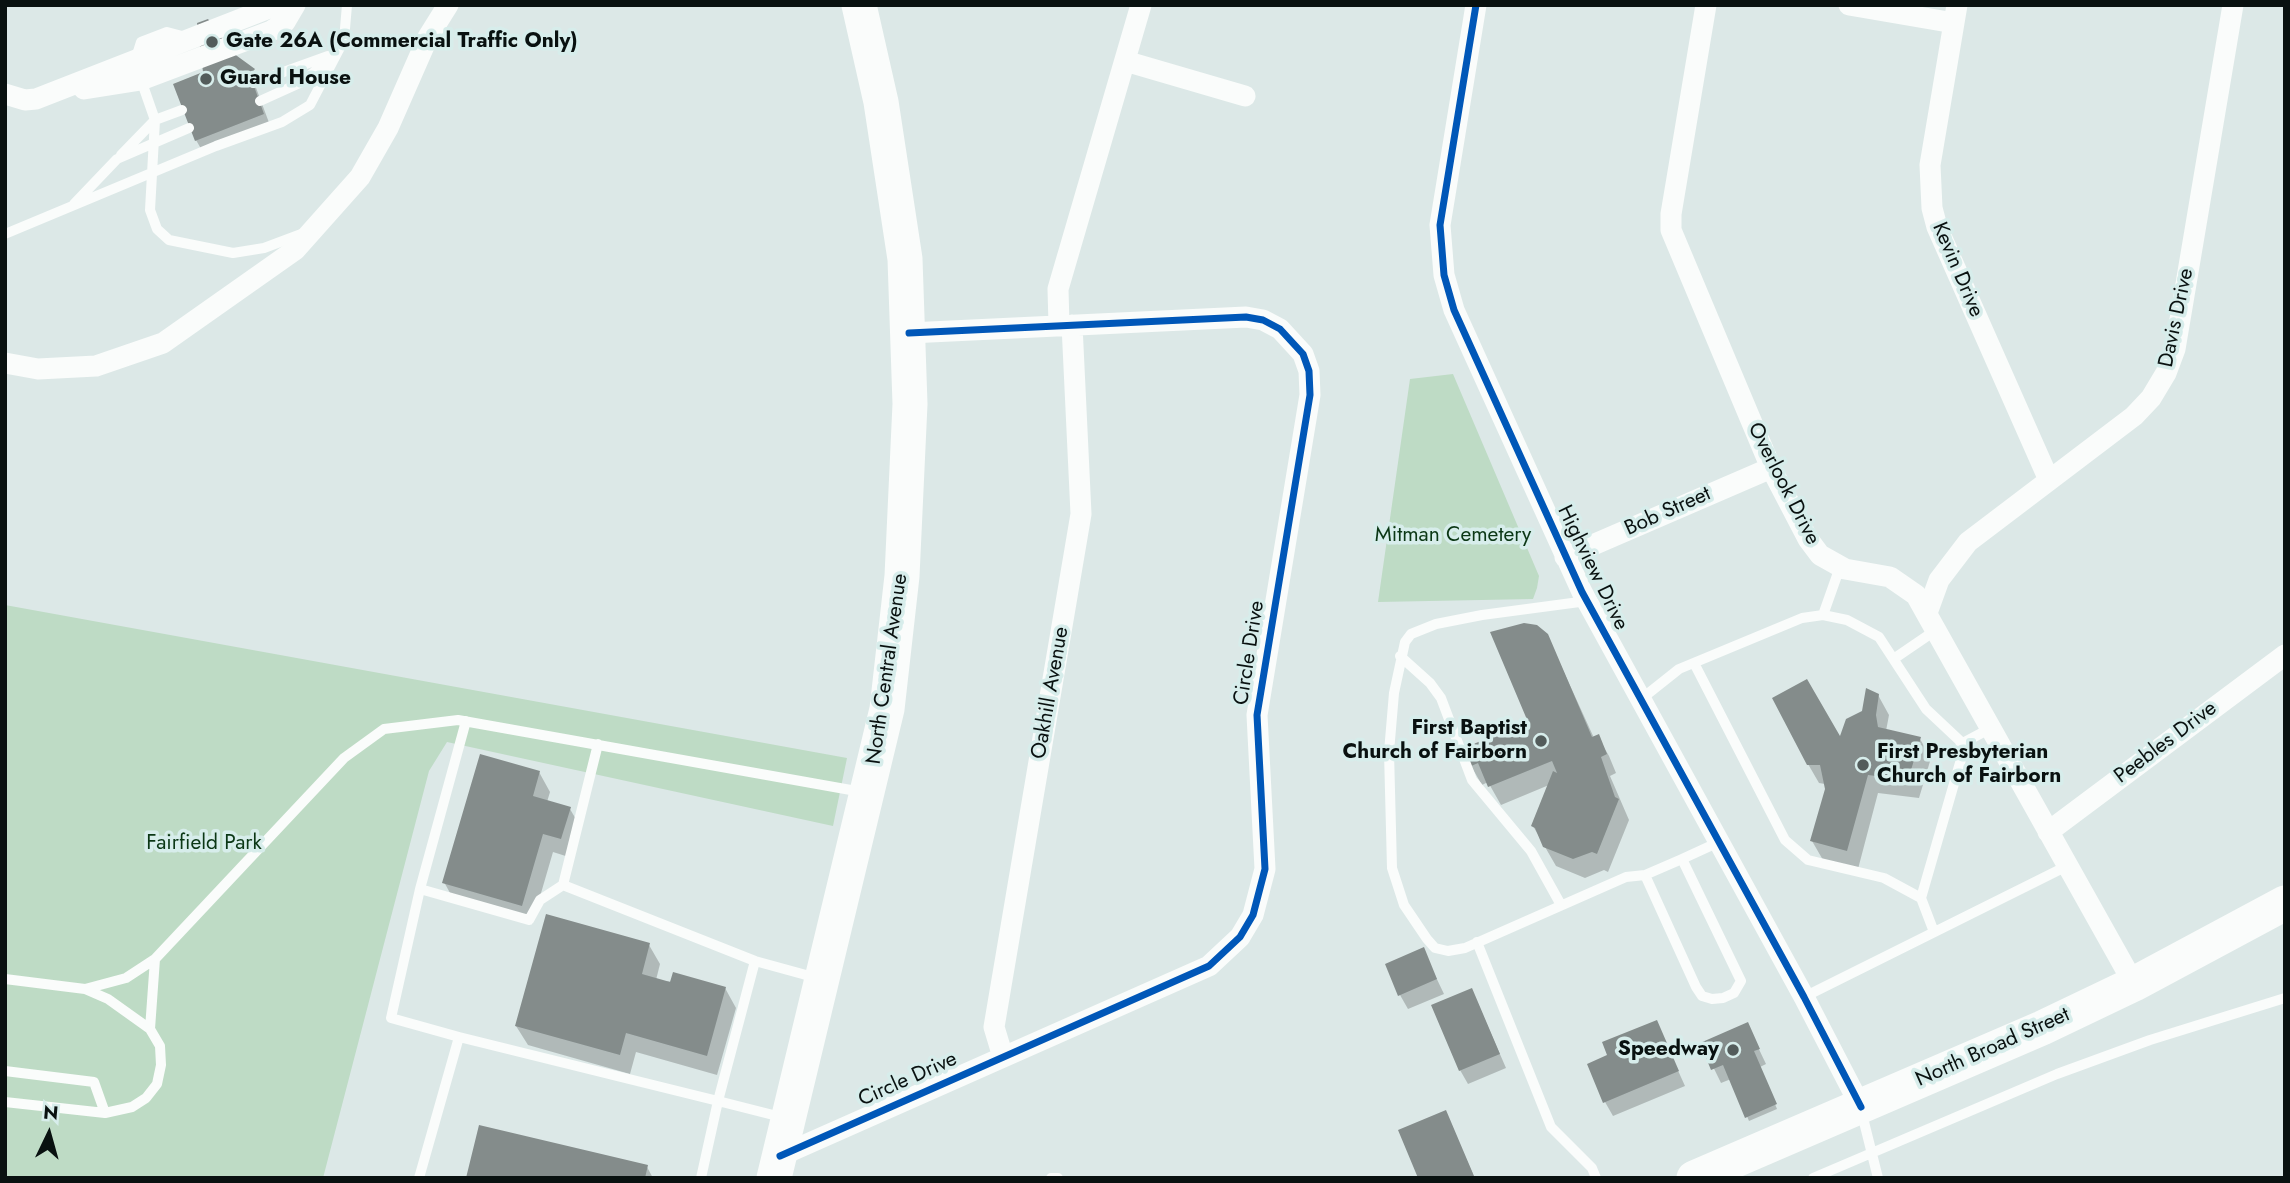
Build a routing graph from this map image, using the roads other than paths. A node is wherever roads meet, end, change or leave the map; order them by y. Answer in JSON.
{"nodes":[{"id":1,"x":277,"y":5,"type":"edge"},
{"id":2,"x":295,"y":5,"type":"edge"},
{"id":3,"x":346,"y":5,"type":"edge"},
{"id":4,"x":448,"y":5,"type":"edge"},
{"id":5,"x":859,"y":5,"type":"edge"},
{"id":6,"x":1141,"y":5,"type":"edge"},
{"id":7,"x":1476,"y":5,"type":"edge"},
{"id":8,"x":1706,"y":5,"type":"edge"},
{"id":9,"x":1849,"y":5,"type":"edge"},
{"id":10,"x":2233,"y":5,"type":"edge"},
{"id":11,"x":1955,"y":14,"type":"edge"},
{"id":12,"x":337,"y":53,"type":"junction"},
{"id":13,"x":1125,"y":61,"type":"junction"},
{"id":14,"x":138,"y":70,"type":"junction"},
{"id":15,"x":253,"y":83,"type":"dead end"},
{"id":16,"x":5,"y":94,"type":"edge"},
{"id":17,"x":1245,"y":96,"type":"dead end"},
{"id":18,"x":260,"y":101,"type":"dead end"},
{"id":19,"x":182,"y":110,"type":"dead end"},
{"id":20,"x":155,"y":120,"type":"junction"},
{"id":21,"x":190,"y":128,"type":"dead end"},
{"id":22,"x":153,"y":144,"type":"junction"},
{"id":23,"x":117,"y":159,"type":"junction"},
{"id":24,"x":150,"y":174,"type":"junction"},
{"id":25,"x":71,"y":208,"type":"junction"},
{"id":26,"x":314,"y":229,"type":"junction"},
{"id":27,"x":5,"y":234,"type":"edge"},
{"id":28,"x":1065,"y":325,"type":"junction"},
{"id":29,"x":909,"y":333,"type":"junction"},
{"id":30,"x":5,"y":363,"type":"edge"},
{"id":31,"x":1771,"y":468,"type":"junction"},
{"id":32,"x":2049,"y":480,"type":"junction"},
{"id":33,"x":1565,"y":557,"type":"junction"},
{"id":34,"x":1840,"y":567,"type":"junction"},
{"id":35,"x":1587,"y":601,"type":"junction"},
{"id":36,"x":1823,"y":615,"type":"junction"},
{"id":37,"x":1932,"y":622,"type":"junction"},
{"id":38,"x":2285,"y":655,"type":"edge"},
{"id":39,"x":1400,"y":656,"type":"junction"},
{"id":40,"x":1895,"y":658,"type":"junction"},
{"id":41,"x":1694,"y":663,"type":"junction"},
{"id":42,"x":1640,"y":700,"type":"junction"},
{"id":43,"x":466,"y":721,"type":"junction"},
{"id":44,"x":1991,"y":728,"type":"junction"},
{"id":45,"x":598,"y":744,"type":"junction"},
{"id":46,"x":1961,"y":744,"type":"junction"},
{"id":47,"x":868,"y":793,"type":"junction"},
{"id":48,"x":2048,"y":832,"type":"junction"},
{"id":49,"x":1718,"y":842,"type":"junction"},
{"id":50,"x":1682,"y":859,"type":"junction"},
{"id":51,"x":2067,"y":866,"type":"junction"},
{"id":52,"x":1645,"y":875,"type":"junction"},
{"id":53,"x":563,"y":885,"type":"junction"},
{"id":54,"x":420,"y":889,"type":"junction"},
{"id":55,"x":1921,"y":898,"type":"junction"},
{"id":56,"x":2285,"y":903,"type":"edge"},
{"id":57,"x":1561,"y":905,"type":"junction"},
{"id":58,"x":1934,"y":932,"type":"junction"},
{"id":59,"x":1477,"y":942,"type":"junction"},
{"id":60,"x":155,"y":959,"type":"junction"},
{"id":61,"x":755,"y":961,"type":"junction"},
{"id":62,"x":5,"y":979,"type":"edge"},
{"id":63,"x":823,"y":980,"type":"junction"},
{"id":64,"x":2134,"y":984,"type":"junction"},
{"id":65,"x":85,"y":989,"type":"junction"},
{"id":66,"x":1804,"y":997,"type":"junction"},
{"id":67,"x":2285,"y":998,"type":"edge"},
{"id":68,"x":150,"y":1029,"type":"junction"},
{"id":69,"x":459,"y":1037,"type":"junction"},
{"id":70,"x":1003,"y":1057,"type":"junction"},
{"id":71,"x":5,"y":1071,"type":"edge"},
{"id":72,"x":718,"y":1101,"type":"junction"},
{"id":73,"x":5,"y":1102,"type":"edge"},
{"id":74,"x":1861,"y":1107,"type":"junction"},
{"id":75,"x":105,"y":1112,"type":"junction"},
{"id":76,"x":789,"y":1119,"type":"junction"},
{"id":77,"x":1873,"y":1151,"type":"junction"},
{"id":78,"x":777,"y":1167,"type":"edge"},
{"id":79,"x":419,"y":1178,"type":"edge"},
{"id":80,"x":701,"y":1178,"type":"edge"},
{"id":81,"x":1051,"y":1178,"type":"edge"},
{"id":82,"x":1058,"y":1178,"type":"edge"},
{"id":83,"x":1597,"y":1178,"type":"edge"},
{"id":84,"x":1694,"y":1178,"type":"edge"},
{"id":85,"x":1813,"y":1178,"type":"edge"},
{"id":86,"x":1878,"y":1178,"type":"edge"}],
"edges":[{"from":1,"to":14,"type":"street"},
{"from":2,"to":14,"type":"street"},
{"from":3,"to":12,"type":"lane"},
{"from":4,"to":26,"type":"street"},
{"from":5,"to":29,"type":"main road","name":"North Central Avenue"},
{"from":6,"to":13,"type":"street","name":"Oakhill Avenue"},
{"from":7,"to":33,"type":"street","name":"Highview Drive"},
{"from":8,"to":31,"type":"street","name":"Overlook Drive"},
{"from":9,"to":11,"type":"street"},
{"from":10,"to":32,"type":"street","name":"Davis Drive"},
{"from":11,"to":32,"type":"street","name":"Kevin Drive"},
{"from":12,"to":15,"type":"lane"},
{"from":12,"to":18,"type":"lane"},
{"from":12,"to":24,"type":"lane"},
{"from":13,"to":17,"type":"street"},
{"from":13,"to":28,"type":"street","name":"Oakhill Avenue"},
{"from":14,"to":16,"type":"street"},
{"from":14,"to":20,"type":"lane"},
{"from":19,"to":20,"type":"lane"},
{"from":20,"to":22,"type":"lane"},
{"from":20,"to":23,"type":"lane"},
{"from":21,"to":22,"type":"lane"},
{"from":22,"to":23,"type":"lane"},
{"from":22,"to":24,"type":"lane"},
{"from":23,"to":25,"type":"lane"},
{"from":24,"to":25,"type":"lane"},
{"from":24,"to":26,"type":"lane"},
{"from":25,"to":27,"type":"lane"},
{"from":26,"to":30,"type":"street"},
{"from":28,"to":29,"type":"street","name":"Circle Drive"},
{"from":28,"to":70,"type":"street","name":"Oakhill Avenue"},
{"from":28,"to":70,"type":"street","name":"Circle Drive"},
{"from":29,"to":47,"type":"main road","name":"North Central Avenue"},
{"from":31,"to":33,"type":"street","name":"Bob Street"},
{"from":31,"to":34,"type":"street","name":"Overlook Drive"},
{"from":32,"to":37,"type":"street","name":"Davis Drive"},
{"from":33,"to":35,"type":"street","name":"Highview Drive"},
{"from":34,"to":36,"type":"lane"},
{"from":34,"to":37,"type":"street","name":"Overlook Drive"},
{"from":35,"to":39,"type":"lane"},
{"from":35,"to":42,"type":"street","name":"Highview Drive"},
{"from":36,"to":40,"type":"lane"},
{"from":36,"to":41,"type":"lane"},
{"from":37,"to":40,"type":"lane"},
{"from":37,"to":44,"type":"street","name":"Overlook Drive"},
{"from":38,"to":48,"type":"street","name":"Peebles Drive"},
{"from":39,"to":57,"type":"lane"},
{"from":39,"to":59,"type":"lane"},
{"from":40,"to":46,"type":"lane"},
{"from":41,"to":42,"type":"lane"},
{"from":41,"to":55,"type":"lane"},
{"from":42,"to":49,"type":"street","name":"Highview Drive"},
{"from":43,"to":45,"type":"lane"},
{"from":43,"to":54,"type":"lane"},
{"from":43,"to":60,"type":"lane"},
{"from":44,"to":46,"type":"lane"},
{"from":44,"to":48,"type":"street","name":"Overlook Drive"},
{"from":45,"to":47,"type":"lane"},
{"from":45,"to":53,"type":"lane"},
{"from":46,"to":55,"type":"lane"},
{"from":47,"to":63,"type":"main road","name":"North Central Avenue"},
{"from":48,"to":51,"type":"street","name":"Overlook Drive"},
{"from":49,"to":50,"type":"lane"},
{"from":49,"to":66,"type":"street","name":"Highview Drive"},
{"from":50,"to":52,"type":"lane"},
{"from":50,"to":52,"type":"lane"},
{"from":51,"to":58,"type":"lane"},
{"from":51,"to":64,"type":"street","name":"Overlook Drive"},
{"from":52,"to":57,"type":"lane"},
{"from":53,"to":54,"type":"lane"},
{"from":53,"to":61,"type":"lane"},
{"from":54,"to":69,"type":"lane"},
{"from":55,"to":58,"type":"lane"},
{"from":56,"to":64,"type":"main road","name":"North Broad Street"},
{"from":57,"to":59,"type":"lane"},
{"from":58,"to":66,"type":"lane"},
{"from":59,"to":83,"type":"lane"},
{"from":60,"to":65,"type":"lane"},
{"from":60,"to":68,"type":"lane"},
{"from":61,"to":63,"type":"lane"},
{"from":61,"to":72,"type":"lane"},
{"from":62,"to":65,"type":"lane"},
{"from":63,"to":76,"type":"main road","name":"North Central Avenue"},
{"from":64,"to":74,"type":"main road","name":"North Broad Street"},
{"from":65,"to":68,"type":"lane"},
{"from":66,"to":74,"type":"street","name":"Highview Drive"},
{"from":67,"to":77,"type":"lane"},
{"from":68,"to":75,"type":"lane"},
{"from":69,"to":72,"type":"lane"},
{"from":69,"to":79,"type":"lane"},
{"from":70,"to":78,"type":"street","name":"Circle Drive"},
{"from":71,"to":75,"type":"lane"},
{"from":72,"to":76,"type":"lane"},
{"from":72,"to":80,"type":"lane"},
{"from":73,"to":75,"type":"lane"},
{"from":74,"to":77,"type":"lane"},
{"from":74,"to":84,"type":"main road","name":"North Broad Street"},
{"from":76,"to":78,"type":"main road","name":"North Central Avenue"},
{"from":77,"to":85,"type":"lane"},
{"from":77,"to":86,"type":"lane"},
{"from":81,"to":82,"type":"lane"}]}
